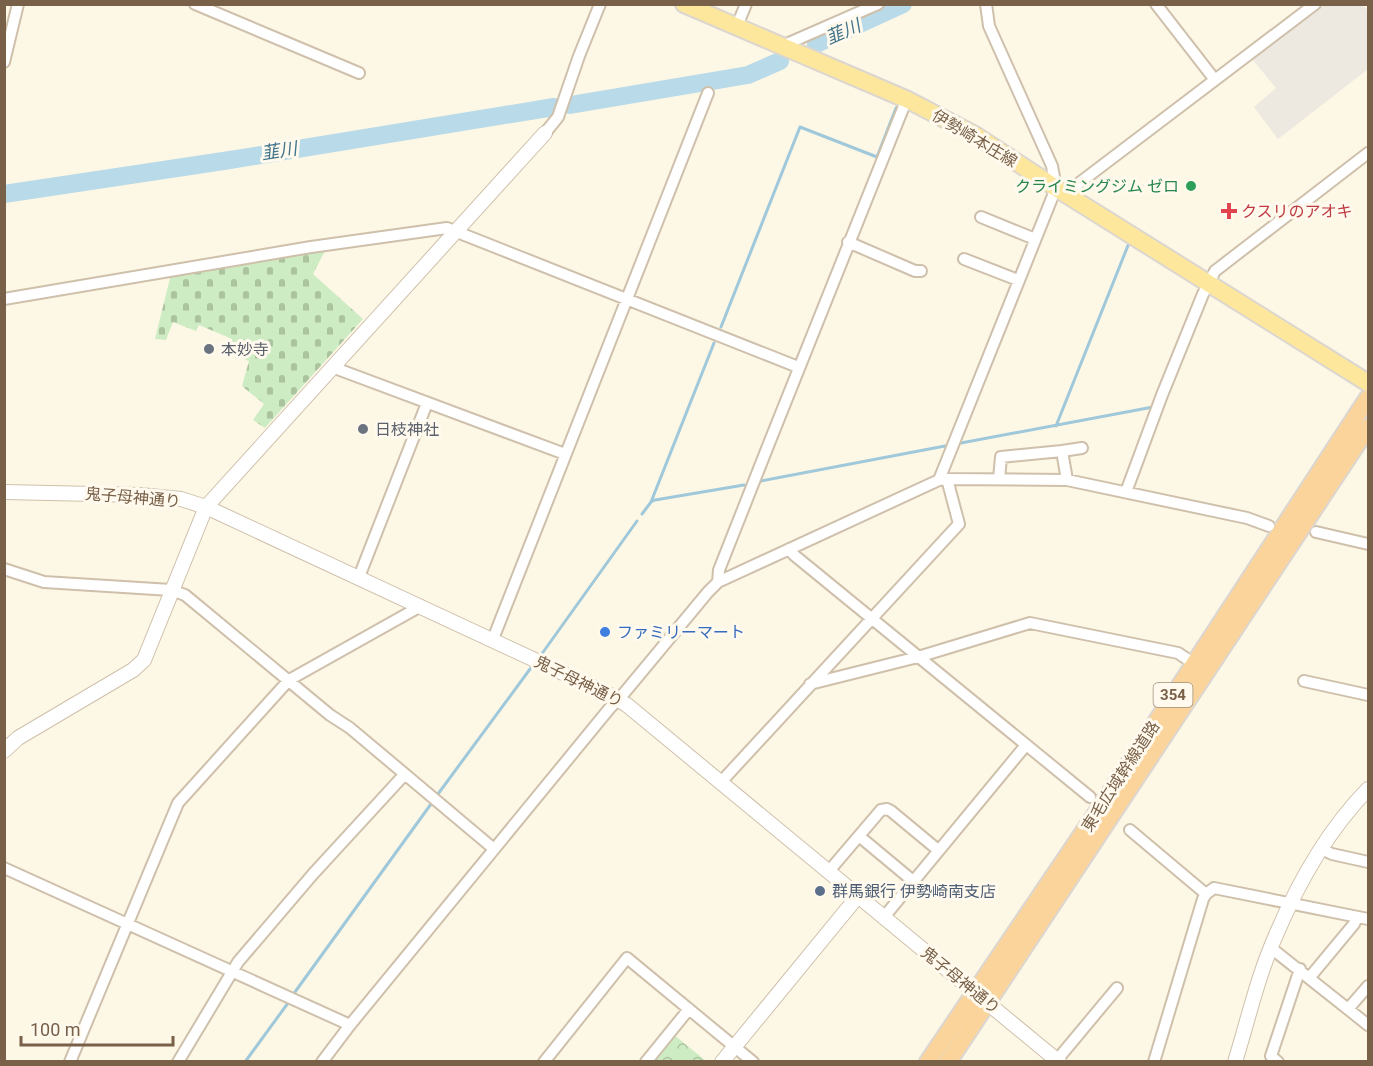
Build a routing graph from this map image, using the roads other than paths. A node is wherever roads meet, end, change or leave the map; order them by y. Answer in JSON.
{"nodes":[{"id":1,"x":18,"y":4,"type":"edge"},
{"id":2,"x":195,"y":4,"type":"edge"},
{"id":3,"x":600,"y":4,"type":"edge"},
{"id":4,"x":684,"y":4,"type":"edge"},
{"id":5,"x":746,"y":4,"type":"edge"},
{"id":6,"x":879,"y":4,"type":"edge"},
{"id":7,"x":986,"y":4,"type":"edge"},
{"id":8,"x":1156,"y":4,"type":"edge"},
{"id":9,"x":1315,"y":4,"type":"edge"},
{"id":10,"x":736,"y":26,"type":"junction"},
{"id":11,"x":782,"y":46,"type":"junction"},
{"id":12,"x":4,"y":62,"type":"edge"},
{"id":13,"x":359,"y":73,"type":"dead end"},
{"id":14,"x":1215,"y":80,"type":"junction"},
{"id":15,"x":708,"y":93,"type":"dead end"},
{"id":16,"x":908,"y":100,"type":"junction"},
{"id":17,"x":545,"y":133,"type":"joint"},
{"id":18,"x":1368,"y":153,"type":"edge"},
{"id":19,"x":1062,"y":191,"type":"junction"},
{"id":20,"x":981,"y":218,"type":"dead end"},
{"id":21,"x":453,"y":232,"type":"junction"},
{"id":22,"x":1035,"y":239,"type":"junction"},
{"id":23,"x":848,"y":242,"type":"junction"},
{"id":24,"x":964,"y":259,"type":"dead end"},
{"id":25,"x":921,"y":271,"type":"dead end"},
{"id":26,"x":1018,"y":280,"type":"junction"},
{"id":27,"x":1209,"y":283,"type":"junction"},
{"id":28,"x":4,"y":298,"type":"edge"},
{"id":29,"x":628,"y":300,"type":"junction"},
{"id":30,"x":332,"y":367,"type":"junction"},
{"id":31,"x":798,"y":367,"type":"junction"},
{"id":32,"x":1368,"y":383,"type":"edge"},
{"id":33,"x":1368,"y":398,"type":"edge"},
{"id":34,"x":427,"y":403,"type":"junction"},
{"id":35,"x":1368,"y":427,"type":"edge"},
{"id":36,"x":1082,"y":448,"type":"dead end"},
{"id":37,"x":1062,"y":451,"type":"junction"},
{"id":38,"x":565,"y":454,"type":"junction"},
{"id":39,"x":999,"y":479,"type":"junction"},
{"id":40,"x":943,"y":480,"type":"junction"},
{"id":41,"x":1067,"y":480,"type":"junction"},
{"id":42,"x":4,"y":492,"type":"edge"},
{"id":43,"x":1126,"y":492,"type":"junction"},
{"id":44,"x":206,"y":507,"type":"junction"},
{"id":45,"x":1269,"y":526,"type":"dead end"},
{"id":46,"x":1316,"y":532,"type":"dead end"},
{"id":47,"x":1368,"y":544,"type":"edge"},
{"id":48,"x":789,"y":549,"type":"junction"},
{"id":49,"x":4,"y":569,"type":"edge"},
{"id":50,"x":359,"y":577,"type":"junction"},
{"id":51,"x":718,"y":582,"type":"junction"},
{"id":52,"x":171,"y":590,"type":"junction"},
{"id":53,"x":421,"y":606,"type":"junction"},
{"id":54,"x":872,"y":619,"type":"junction"},
{"id":55,"x":493,"y":639,"type":"junction"},
{"id":56,"x":918,"y":657,"type":"junction"},
{"id":57,"x":1193,"y":663,"type":"junction"},
{"id":58,"x":289,"y":681,"type":"junction"},
{"id":59,"x":1304,"y":681,"type":"dead end"},
{"id":60,"x":810,"y":684,"type":"junction"},
{"id":61,"x":1368,"y":695,"type":"edge"},
{"id":62,"x":618,"y":700,"type":"junction"},
{"id":63,"x":1026,"y":746,"type":"junction"},
{"id":64,"x":4,"y":751,"type":"edge"},
{"id":65,"x":404,"y":775,"type":"junction"},
{"id":66,"x":721,"y":782,"type":"junction"},
{"id":67,"x":1090,"y":797,"type":"dead end"},
{"id":68,"x":1365,"y":797,"type":"edge"},
{"id":69,"x":1130,"y":830,"type":"dead end"},
{"id":70,"x":859,"y":836,"type":"junction"},
{"id":71,"x":494,"y":849,"type":"junction"},
{"id":72,"x":1320,"y":849,"type":"junction"},
{"id":73,"x":938,"y":850,"type":"junction"},
{"id":74,"x":1368,"y":862,"type":"edge"},
{"id":75,"x":4,"y":868,"type":"edge"},
{"id":76,"x":829,"y":871,"type":"junction"},
{"id":77,"x":914,"y":881,"type":"junction"},
{"id":78,"x":1206,"y":894,"type":"junction"},
{"id":79,"x":858,"y":896,"type":"junction"},
{"id":80,"x":1292,"y":904,"type":"junction"},
{"id":81,"x":884,"y":917,"type":"junction"},
{"id":82,"x":1363,"y":918,"type":"edge"},
{"id":83,"x":127,"y":923,"type":"junction"},
{"id":84,"x":1271,"y":948,"type":"junction"},
{"id":85,"x":1300,"y":969,"type":"junction"},
{"id":86,"x":233,"y":970,"type":"junction"},
{"id":87,"x":1310,"y":977,"type":"junction"},
{"id":88,"x":1368,"y":986,"type":"edge"},
{"id":89,"x":1117,"y":988,"type":"dead end"},
{"id":90,"x":982,"y":996,"type":"junction"},
{"id":91,"x":689,"y":1009,"type":"junction"},
{"id":92,"x":1348,"y":1009,"type":"junction"},
{"id":93,"x":350,"y":1025,"type":"junction"},
{"id":94,"x":1368,"y":1025,"type":"edge"},
{"id":95,"x":735,"y":1047,"type":"junction"},
{"id":96,"x":1058,"y":1061,"type":"edge"},
{"id":97,"x":70,"y":1062,"type":"edge"},
{"id":98,"x":178,"y":1062,"type":"edge"},
{"id":99,"x":322,"y":1062,"type":"edge"},
{"id":100,"x":544,"y":1062,"type":"edge"},
{"id":101,"x":646,"y":1062,"type":"edge"},
{"id":102,"x":722,"y":1062,"type":"edge"},
{"id":103,"x":753,"y":1062,"type":"edge"},
{"id":104,"x":928,"y":1062,"type":"edge"},
{"id":105,"x":948,"y":1062,"type":"edge"},
{"id":106,"x":1155,"y":1062,"type":"edge"},
{"id":107,"x":1235,"y":1062,"type":"edge"},
{"id":108,"x":1278,"y":1062,"type":"edge"}],
"edges":[{"from":1,"to":12,"type":"street"},
{"from":2,"to":13,"type":"street"},
{"from":3,"to":17,"type":"street"},
{"from":4,"to":10,"type":"main road","name":"伊勢崎本庄線"},
{"from":5,"to":10,"type":"street"},
{"from":6,"to":11,"type":"street"},
{"from":7,"to":19,"type":"street"},
{"from":8,"to":14,"type":"street"},
{"from":9,"to":14,"type":"street"},
{"from":10,"to":11,"type":"main road","name":"伊勢崎本庄線"},
{"from":11,"to":16,"type":"main road","name":"伊勢崎本庄線"},
{"from":14,"to":19,"type":"street"},
{"from":15,"to":29,"type":"street"},
{"from":16,"to":19,"type":"main road","name":"伊勢崎本庄線"},
{"from":16,"to":23,"type":"street"},
{"from":17,"to":21,"type":"street"},
{"from":18,"to":27,"type":"street"},
{"from":19,"to":22,"type":"street"},
{"from":19,"to":27,"type":"main road","name":"伊勢崎本庄線"},
{"from":20,"to":22,"type":"street"},
{"from":21,"to":28,"type":"street"},
{"from":21,"to":29,"type":"street"},
{"from":21,"to":30,"type":"street"},
{"from":22,"to":26,"type":"street"},
{"from":23,"to":25,"type":"street"},
{"from":23,"to":31,"type":"street"},
{"from":24,"to":26,"type":"street"},
{"from":26,"to":40,"type":"street"},
{"from":27,"to":32,"type":"main road","name":"伊勢崎本庄線"},
{"from":27,"to":43,"type":"street"},
{"from":29,"to":31,"type":"street"},
{"from":29,"to":38,"type":"street"},
{"from":30,"to":34,"type":"street"},
{"from":30,"to":44,"type":"street"},
{"from":31,"to":51,"type":"street"},
{"from":33,"to":57,"type":"highway","name":"東毛広域幹線道路","number":"354"},
{"from":34,"to":38,"type":"street"},
{"from":34,"to":50,"type":"street"},
{"from":35,"to":90,"type":"highway","name":"東毛広域幹線道路","number":"354"},
{"from":36,"to":37,"type":"street"},
{"from":37,"to":39,"type":"street"},
{"from":37,"to":41,"type":"street"},
{"from":38,"to":55,"type":"street"},
{"from":39,"to":40,"type":"street"},
{"from":39,"to":41,"type":"street"},
{"from":40,"to":48,"type":"street"},
{"from":40,"to":54,"type":"street"},
{"from":41,"to":43,"type":"street"},
{"from":42,"to":44,"type":"street","name":"鬼子母神通り"},
{"from":43,"to":45,"type":"street"},
{"from":44,"to":50,"type":"street","name":"鬼子母神通り"},
{"from":44,"to":52,"type":"street"},
{"from":46,"to":47,"type":"street"},
{"from":48,"to":51,"type":"street"},
{"from":48,"to":54,"type":"street"},
{"from":49,"to":52,"type":"street"},
{"from":50,"to":53,"type":"street","name":"鬼子母神通り"},
{"from":51,"to":62,"type":"street"},
{"from":52,"to":58,"type":"street"},
{"from":52,"to":64,"type":"street"},
{"from":53,"to":55,"type":"street","name":"鬼子母神通り"},
{"from":53,"to":58,"type":"street"},
{"from":54,"to":56,"type":"street"},
{"from":54,"to":60,"type":"street"},
{"from":55,"to":62,"type":"street","name":"鬼子母神通り"},
{"from":56,"to":57,"type":"street"},
{"from":56,"to":60,"type":"street"},
{"from":56,"to":63,"type":"street"},
{"from":57,"to":90,"type":"highway","name":"東毛広域幹線道路","number":"354"},
{"from":58,"to":65,"type":"street"},
{"from":58,"to":83,"type":"street"},
{"from":59,"to":61,"type":"street"},
{"from":60,"to":66,"type":"street"},
{"from":62,"to":66,"type":"street","name":"鬼子母神通り"},
{"from":62,"to":71,"type":"street"},
{"from":63,"to":67,"type":"street"},
{"from":63,"to":73,"type":"street"},
{"from":65,"to":71,"type":"street"},
{"from":65,"to":86,"type":"street"},
{"from":66,"to":76,"type":"street","name":"鬼子母神通り"},
{"from":68,"to":72,"type":"street"},
{"from":69,"to":78,"type":"street"},
{"from":70,"to":73,"type":"street"},
{"from":70,"to":76,"type":"street"},
{"from":70,"to":77,"type":"street"},
{"from":71,"to":93,"type":"street"},
{"from":72,"to":74,"type":"street"},
{"from":72,"to":80,"type":"street"},
{"from":73,"to":77,"type":"street"},
{"from":75,"to":83,"type":"street"},
{"from":76,"to":79,"type":"street","name":"鬼子母神通り"},
{"from":77,"to":81,"type":"street"},
{"from":78,"to":80,"type":"street"},
{"from":78,"to":106,"type":"street"},
{"from":79,"to":81,"type":"street","name":"鬼子母神通り"},
{"from":79,"to":95,"type":"street"},
{"from":80,"to":82,"type":"street"},
{"from":80,"to":84,"type":"street"},
{"from":81,"to":90,"type":"street","name":"鬼子母神通り"},
{"from":82,"to":87,"type":"street"},
{"from":83,"to":86,"type":"street"},
{"from":83,"to":97,"type":"street"},
{"from":84,"to":85,"type":"street"},
{"from":84,"to":107,"type":"street"},
{"from":85,"to":87,"type":"street"},
{"from":85,"to":108,"type":"street"},
{"from":86,"to":93,"type":"street"},
{"from":86,"to":98,"type":"street"},
{"from":87,"to":92,"type":"street"},
{"from":88,"to":92,"type":"street"},
{"from":89,"to":96,"type":"street"},
{"from":90,"to":96,"type":"street","name":"鬼子母神通り"},
{"from":90,"to":104,"type":"highway","name":"東毛広域幹線道路","number":"354"},
{"from":90,"to":105,"type":"highway","name":"東毛広域幹線道路","number":"354"},
{"from":91,"to":95,"type":"street"},
{"from":91,"to":100,"type":"street"},
{"from":91,"to":101,"type":"street"},
{"from":92,"to":94,"type":"street"},
{"from":93,"to":99,"type":"street"},
{"from":95,"to":102,"type":"street"},
{"from":95,"to":103,"type":"street"}]}
